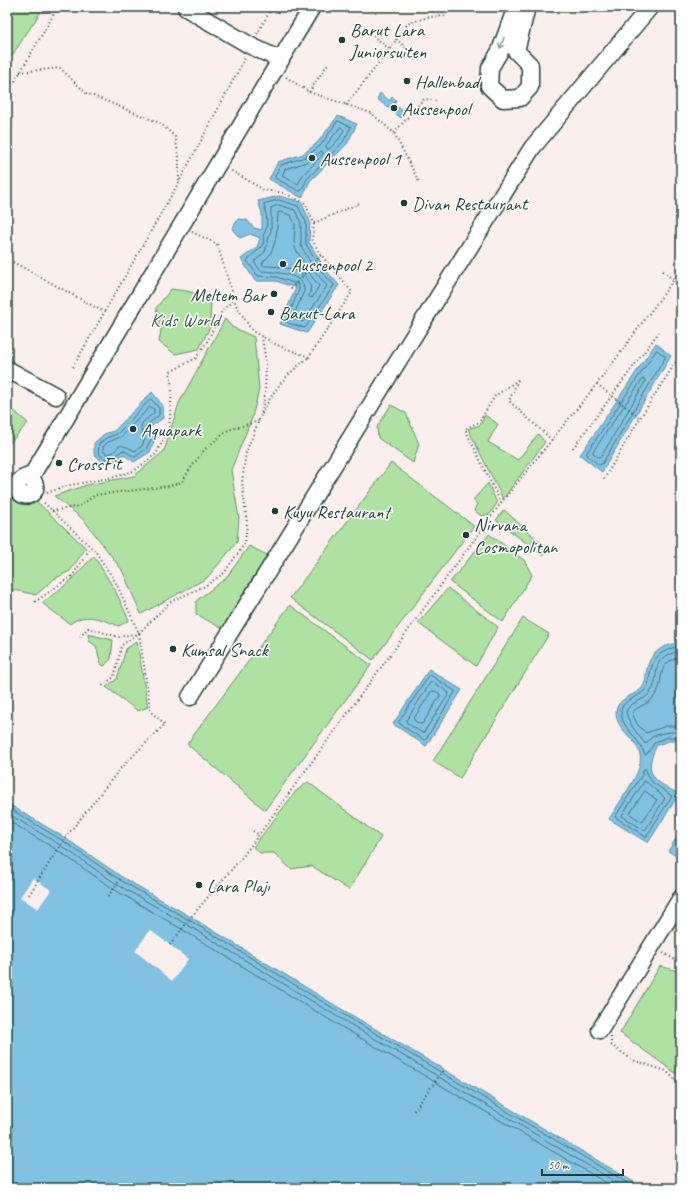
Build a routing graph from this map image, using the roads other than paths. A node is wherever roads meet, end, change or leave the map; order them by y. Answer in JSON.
{"nodes":[{"id":1,"x":187,"y":7,"type":"edge"},
{"id":2,"x":312,"y":7,"type":"edge"},
{"id":3,"x":516,"y":7,"type":"edge"},
{"id":4,"x":527,"y":7,"type":"edge"},
{"id":5,"x":650,"y":7,"type":"edge"},
{"id":6,"x":278,"y":65,"type":"junction"},
{"id":7,"x":7,"y":369,"type":"edge"},
{"id":8,"x":56,"y":396,"type":"dead end"},
{"id":9,"x":18,"y":488,"type":"edge"},
{"id":10,"x":37,"y":497,"type":"road end"},
{"id":11,"x":190,"y":697,"type":"dead end"},
{"id":12,"x":681,"y":898,"type":"edge"},
{"id":13,"x":606,"y":1031,"type":"road end"}],
"edges":[{"from":1,"to":6,"type":"street"},
{"from":2,"to":6,"type":"street"},
{"from":3,"to":4,"type":"street","one_way":true},
{"from":5,"to":11,"type":"street"},
{"from":6,"to":9,"type":"street"},
{"from":7,"to":8,"type":"street"},
{"from":9,"to":10,"type":"street"},
{"from":12,"to":13,"type":"street"}]}
